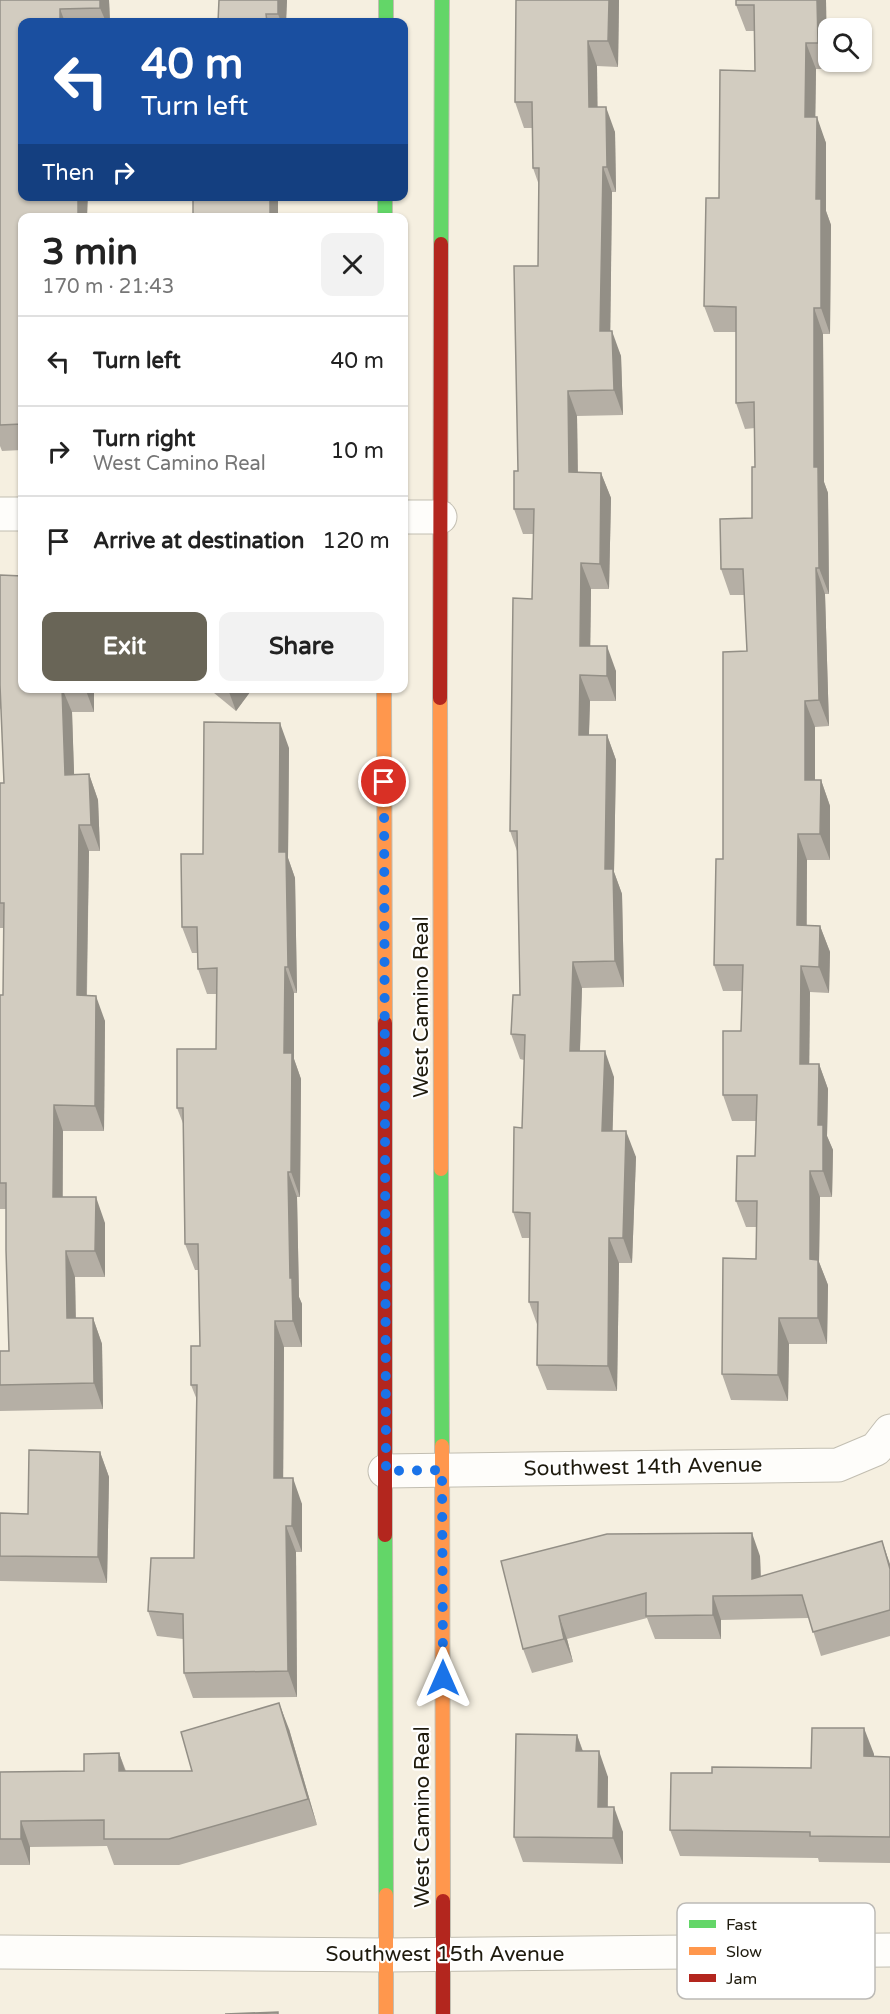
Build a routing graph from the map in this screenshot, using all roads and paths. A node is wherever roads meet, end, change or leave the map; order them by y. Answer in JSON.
{"nodes":[{"id":1,"x":386,"y":0,"type":"edge"},
{"id":2,"x":442,"y":0,"type":"edge"},
{"id":3,"x":386,"y":18,"type":"edge"},
{"id":4,"x":0,"y":514,"type":"edge"},
{"id":5,"x":18,"y":514,"type":"edge"},
{"id":6,"x":408,"y":517,"type":"edge"},
{"id":7,"x":441,"y":517,"type":"junction"},
{"id":8,"x":384,"y":693,"type":"edge"},
{"id":9,"x":890,"y":1432,"type":"edge"},
{"id":10,"x":442,"y":1470,"type":"junction"},
{"id":11,"x":386,"y":1471,"type":"junction"},
{"id":12,"x":875,"y":1950,"type":"edge"},
{"id":13,"x":890,"y":1950,"type":"edge"},
{"id":14,"x":0,"y":1952,"type":"edge"},
{"id":15,"x":677,"y":1952,"type":"edge"},
{"id":16,"x":386,"y":1955,"type":"junction"},
{"id":17,"x":443,"y":1955,"type":"junction"},
{"id":18,"x":386,"y":2014,"type":"edge"},
{"id":19,"x":443,"y":2014,"type":"edge"}],
"edges":[{"from":1,"to":3,"type":"street"},
{"from":2,"to":7,"type":"street","name":"West Camino Real"},
{"from":4,"to":5,"type":"street"},
{"from":6,"to":7,"type":"street"},
{"from":7,"to":10,"type":"street","name":"West Camino Real"},
{"from":8,"to":11,"type":"street","name":"West Camino Real"},
{"from":9,"to":10,"type":"street","name":"Southwest 14th Avenue"},
{"from":10,"to":11,"type":"street","name":"Southwest 14th Avenue"},
{"from":10,"to":17,"type":"street","name":"West Camino Real"},
{"from":11,"to":16,"type":"street","name":"West Camino Real"},
{"from":12,"to":13,"type":"street","name":"Southwest 15th Avenue"},
{"from":14,"to":16,"type":"street","name":"Southwest 15th Avenue"},
{"from":15,"to":17,"type":"street","name":"Southwest 15th Avenue"},
{"from":16,"to":17,"type":"street","name":"Southwest 15th Avenue"},
{"from":16,"to":18,"type":"street","name":"West Camino Real"},
{"from":17,"to":19,"type":"street","name":"West Camino Real"}]}
